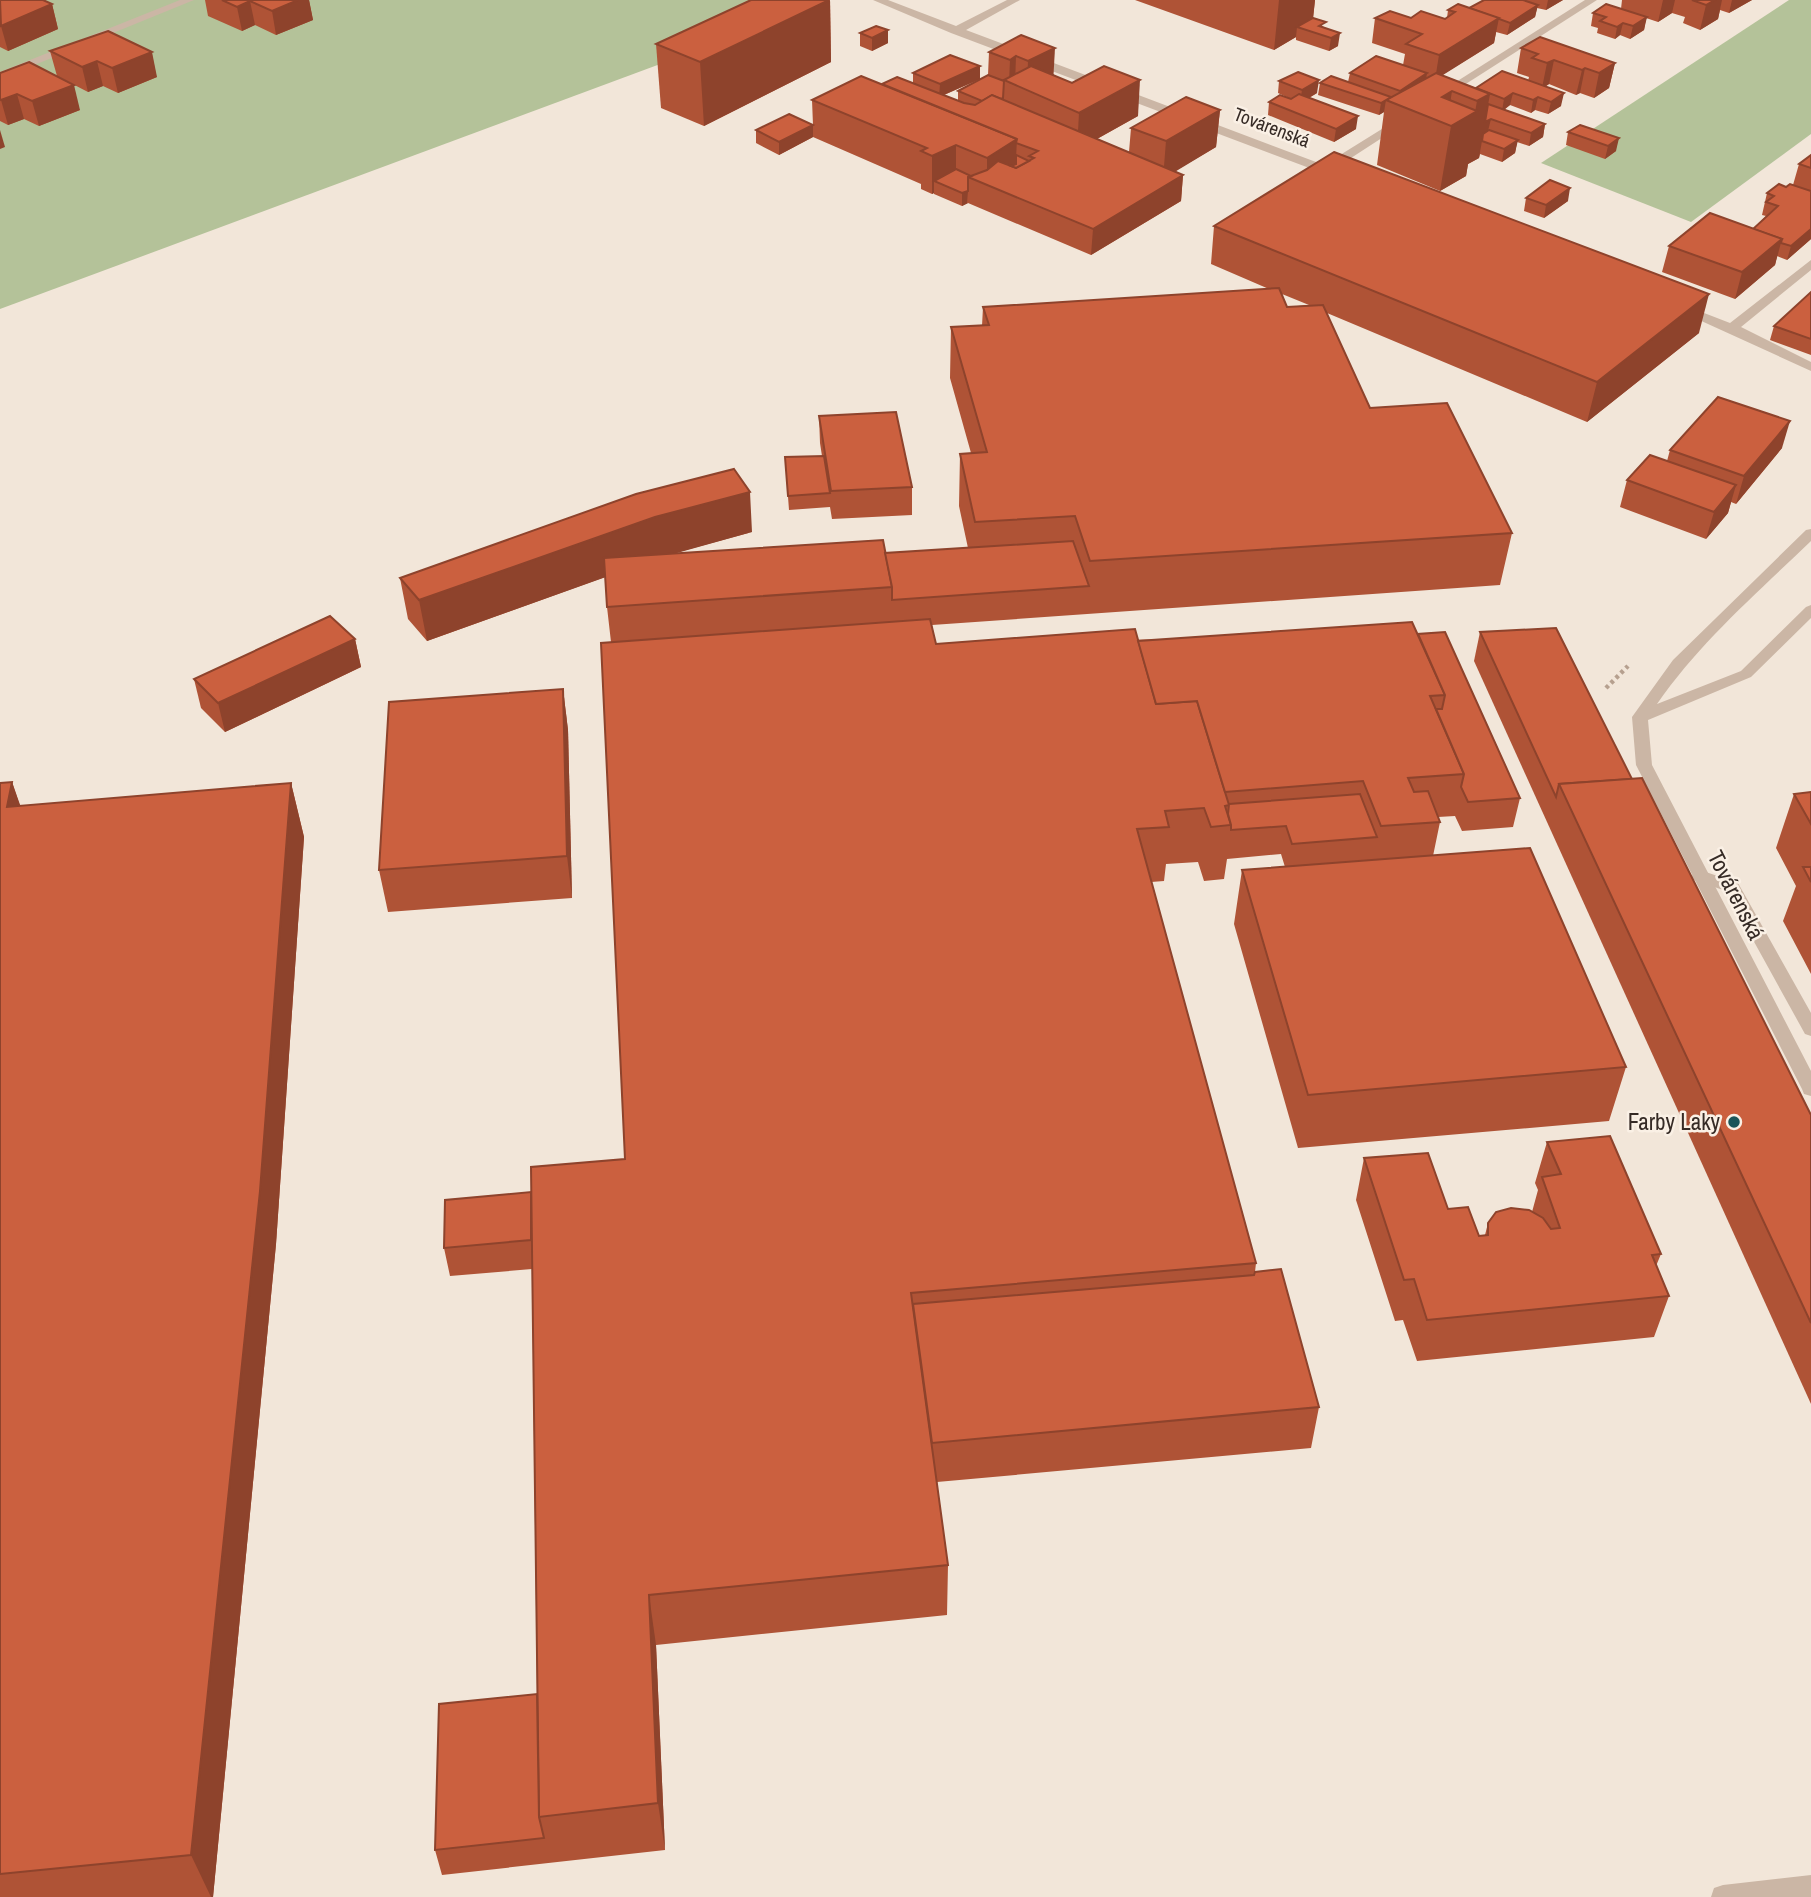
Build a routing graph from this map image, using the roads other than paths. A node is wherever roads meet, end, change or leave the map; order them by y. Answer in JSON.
{"nodes":[{"id":1,"x":189,"y":0,"type":"edge"},
{"id":2,"x":877,"y":0,"type":"edge"},
{"id":3,"x":1015,"y":0,"type":"edge"},
{"id":4,"x":1592,"y":0,"type":"edge"},
{"id":5,"x":955,"y":30,"type":"junction"},
{"id":6,"x":0,"y":76,"type":"edge"},
{"id":7,"x":1429,"y":103,"type":"edge"},
{"id":8,"x":1418,"y":111,"type":"edge"},
{"id":9,"x":1325,"y":170,"type":"junction"},
{"id":10,"x":1350,"y":180,"type":"edge"},
{"id":11,"x":1811,"y":264,"type":"edge"},
{"id":12,"x":1672,"y":306,"type":"edge"},
{"id":13,"x":1732,"y":328,"type":"junction"},
{"id":14,"x":1809,"y":367,"type":"edge"},
{"id":15,"x":1811,"y":533,"type":"edge"},
{"id":16,"x":1811,"y":610,"type":"edge"},
{"id":17,"x":1640,"y":717,"type":"junction"},
{"id":18,"x":1700,"y":876,"type":"junction"},
{"id":19,"x":1811,"y":1029,"type":"edge"},
{"id":20,"x":1811,"y":1089,"type":"edge"},
{"id":21,"x":1811,"y":1887,"type":"edge"},
{"id":22,"x":1723,"y":1897,"type":"edge"}],
"edges":[{"from":1,"to":6,"type":"street"},
{"from":2,"to":5,"type":"street","name":"Továrenská"},
{"from":3,"to":5,"type":"street"},
{"from":4,"to":7,"type":"street"},
{"from":5,"to":9,"type":"street","name":"Továrenská"},
{"from":8,"to":9,"type":"street"},
{"from":9,"to":10,"type":"street","name":"Továrenská"},
{"from":11,"to":13,"type":"street"},
{"from":12,"to":13,"type":"street"},
{"from":13,"to":14,"type":"street"},
{"from":15,"to":17,"type":"street"},
{"from":16,"to":17,"type":"street"},
{"from":17,"to":18,"type":"street","name":"Továrenská"},
{"from":18,"to":19,"type":"street"},
{"from":18,"to":20,"type":"street","name":"Továrenská"},
{"from":21,"to":22,"type":"street"}]}
